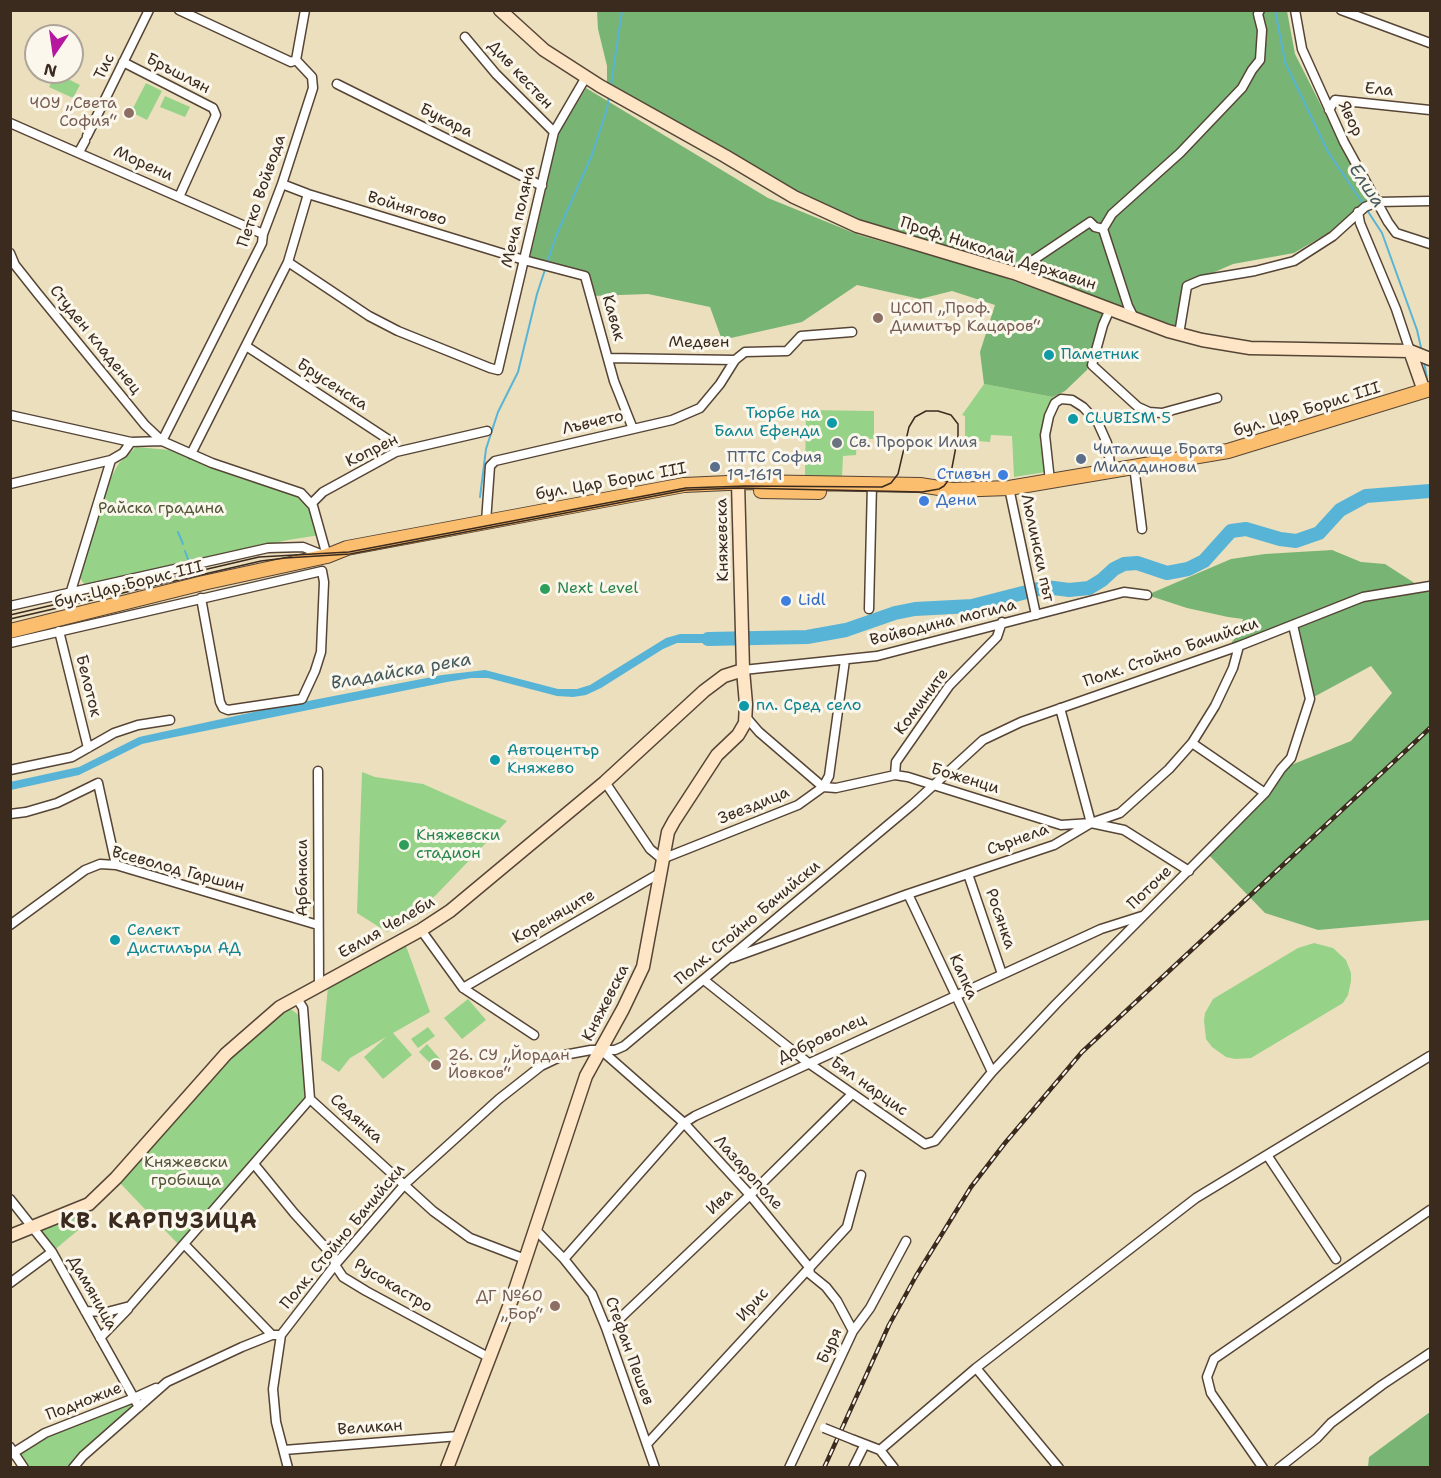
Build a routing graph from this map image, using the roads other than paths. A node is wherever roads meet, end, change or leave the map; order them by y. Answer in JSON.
{"nodes":[{"id":1,"x":149,"y":10,"type":"edge"},
{"id":2,"x":179,"y":10,"type":"edge"},
{"id":3,"x":305,"y":10,"type":"edge"},
{"id":4,"x":500,"y":10,"type":"edge"},
{"id":5,"x":1260,"y":10,"type":"edge"},
{"id":6,"x":1295,"y":10,"type":"edge"},
{"id":7,"x":1341,"y":10,"type":"edge"},
{"id":8,"x":465,"y":37,"type":"dead end"},
{"id":9,"x":1431,"y":44,"type":"edge"},
{"id":10,"x":296,"y":60,"type":"junction"},
{"id":11,"x":123,"y":62,"type":"junction"},
{"id":12,"x":586,"y":77,"type":"junction"},
{"id":13,"x":337,"y":84,"type":"dead end"},
{"id":14,"x":1329,"y":110,"type":"junction"},
{"id":15,"x":1431,"y":110,"type":"edge"},
{"id":16,"x":10,"y":123,"type":"edge"},
{"id":17,"x":554,"y":132,"type":"junction"},
{"id":18,"x":79,"y":152,"type":"junction"},
{"id":19,"x":282,"y":184,"type":"junction"},
{"id":20,"x":542,"y":186,"type":"junction"},
{"id":21,"x":308,"y":194,"type":"junction"},
{"id":22,"x":179,"y":196,"type":"junction"},
{"id":23,"x":1431,"y":201,"type":"edge"},
{"id":24,"x":1377,"y":202,"type":"junction"},
{"id":25,"x":1358,"y":212,"type":"junction"},
{"id":26,"x":1102,"y":229,"type":"junction"},
{"id":27,"x":263,"y":234,"type":"junction"},
{"id":28,"x":1431,"y":244,"type":"edge"},
{"id":29,"x":10,"y":253,"type":"edge"},
{"id":30,"x":524,"y":260,"type":"junction"},
{"id":31,"x":288,"y":262,"type":"junction"},
{"id":32,"x":1014,"y":273,"type":"junction"},
{"id":33,"x":1110,"y":309,"type":"junction"},
{"id":34,"x":1134,"y":318,"type":"junction"},
{"id":35,"x":852,"y":332,"type":"dead end"},
{"id":36,"x":1179,"y":334,"type":"junction"},
{"id":37,"x":246,"y":346,"type":"junction"},
{"id":38,"x":1421,"y":355,"type":"edge"},
{"id":39,"x":608,"y":357,"type":"junction"},
{"id":40,"x":735,"y":360,"type":"junction"},
{"id":41,"x":1427,"y":390,"type":"edge"},
{"id":42,"x":1217,"y":398,"type":"dead end"},
{"id":43,"x":10,"y":416,"type":"edge"},
{"id":44,"x":633,"y":429,"type":"junction"},
{"id":45,"x":487,"y":431,"type":"dead end"},
{"id":46,"x":162,"y":441,"type":"junction"},
{"id":47,"x":130,"y":442,"type":"junction"},
{"id":48,"x":396,"y":452,"type":"junction"},
{"id":49,"x":191,"y":454,"type":"junction"},
{"id":50,"x":111,"y":460,"type":"junction"},
{"id":51,"x":1134,"y":466,"type":"junction"},
{"id":52,"x":1111,"y":470,"type":"junction"},
{"id":53,"x":1050,"y":482,"type":"junction"},
{"id":54,"x":10,"y":483,"type":"edge"},
{"id":55,"x":738,"y":486,"type":"junction"},
{"id":56,"x":872,"y":488,"type":"junction"},
{"id":57,"x":1009,"y":488,"type":"junction"},
{"id":58,"x":312,"y":503,"type":"junction"},
{"id":59,"x":486,"y":522,"type":"junction"},
{"id":60,"x":1142,"y":529,"type":"dead end"},
{"id":61,"x":327,"y":556,"type":"junction"},
{"id":62,"x":322,"y":572,"type":"junction"},
{"id":63,"x":1431,"y":586,"type":"edge"},
{"id":64,"x":71,"y":591,"type":"junction"},
{"id":65,"x":1147,"y":595,"type":"dead end"},
{"id":66,"x":201,"y":598,"type":"junction"},
{"id":67,"x":10,"y":606,"type":"edge"},
{"id":68,"x":869,"y":609,"type":"dead end"},
{"id":69,"x":1036,"y":611,"type":"junction"},
{"id":70,"x":1002,"y":622,"type":"junction"},
{"id":71,"x":1293,"y":625,"type":"junction"},
{"id":72,"x":10,"y":631,"type":"edge"},
{"id":73,"x":59,"y":631,"type":"junction"},
{"id":74,"x":10,"y":643,"type":"edge"},
{"id":75,"x":1239,"y":646,"type":"junction"},
{"id":76,"x":845,"y":660,"type":"junction"},
{"id":77,"x":743,"y":670,"type":"junction"},
{"id":78,"x":1060,"y":708,"type":"junction"},
{"id":79,"x":746,"y":717,"type":"junction"},
{"id":80,"x":170,"y":720,"type":"dead end"},
{"id":81,"x":1192,"y":742,"type":"junction"},
{"id":82,"x":88,"y":748,"type":"junction"},
{"id":83,"x":10,"y":770,"type":"edge"},
{"id":84,"x":318,"y":771,"type":"dead end"},
{"id":85,"x":896,"y":775,"type":"junction"},
{"id":86,"x":605,"y":782,"type":"junction"},
{"id":87,"x":934,"y":785,"type":"junction"},
{"id":88,"x":823,"y":788,"type":"junction"},
{"id":89,"x":1265,"y":793,"type":"junction"},
{"id":90,"x":10,"y":814,"type":"edge"},
{"id":91,"x":1091,"y":824,"type":"junction"},
{"id":92,"x":662,"y":859,"type":"junction"},
{"id":93,"x":116,"y":866,"type":"junction"},
{"id":94,"x":1188,"y":871,"type":"junction"},
{"id":95,"x":660,"y":873,"type":"junction"},
{"id":96,"x":968,"y":874,"type":"junction"},
{"id":97,"x":908,"y":894,"type":"junction"},
{"id":98,"x":1142,"y":916,"type":"junction"},
{"id":99,"x":10,"y":925,"type":"edge"},
{"id":100,"x":318,"y":925,"type":"junction"},
{"id":101,"x":421,"y":930,"type":"junction"},
{"id":102,"x":726,"y":960,"type":"junction"},
{"id":103,"x":1002,"y":974,"type":"junction"},
{"id":104,"x":704,"y":980,"type":"junction"},
{"id":105,"x":319,"y":985,"type":"junction"},
{"id":106,"x":463,"y":988,"type":"junction"},
{"id":107,"x":955,"y":995,"type":"junction"},
{"id":108,"x":296,"y":997,"type":"junction"},
{"id":109,"x":534,"y":1035,"type":"dead end"},
{"id":110,"x":601,"y":1050,"type":"junction"},
{"id":111,"x":1431,"y":1056,"type":"edge"},
{"id":112,"x":807,"y":1062,"type":"junction"},
{"id":113,"x":992,"y":1072,"type":"junction"},
{"id":114,"x":852,"y":1094,"type":"junction"},
{"id":115,"x":310,"y":1099,"type":"junction"},
{"id":116,"x":684,"y":1123,"type":"junction"},
{"id":117,"x":935,"y":1141,"type":"joint"},
{"id":118,"x":1267,"y":1155,"type":"junction"},
{"id":119,"x":254,"y":1164,"type":"junction"},
{"id":120,"x":861,"y":1175,"type":"dead end"},
{"id":121,"x":405,"y":1184,"type":"junction"},
{"id":122,"x":750,"y":1195,"type":"junction"},
{"id":123,"x":10,"y":1199,"type":"edge"},
{"id":124,"x":1431,"y":1210,"type":"edge"},
{"id":125,"x":33,"y":1227,"type":"junction"},
{"id":126,"x":534,"y":1228,"type":"junction"},
{"id":127,"x":10,"y":1236,"type":"edge"},
{"id":128,"x":906,"y":1241,"type":"dead end"},
{"id":129,"x":184,"y":1245,"type":"junction"},
{"id":130,"x":52,"y":1252,"type":"junction"},
{"id":131,"x":525,"y":1259,"type":"junction"},
{"id":132,"x":564,"y":1259,"type":"junction"},
{"id":133,"x":1336,"y":1259,"type":"dead end"},
{"id":134,"x":335,"y":1265,"type":"junction"},
{"id":135,"x":809,"y":1267,"type":"junction"},
{"id":136,"x":10,"y":1283,"type":"edge"},
{"id":137,"x":130,"y":1306,"type":"junction"},
{"id":138,"x":85,"y":1311,"type":"junction"},
{"id":139,"x":606,"y":1328,"type":"junction"},
{"id":140,"x":853,"y":1331,"type":"junction"},
{"id":141,"x":277,"y":1335,"type":"junction"},
{"id":142,"x":100,"y":1338,"type":"junction"},
{"id":143,"x":1431,"y":1353,"type":"edge"},
{"id":144,"x":490,"y":1358,"type":"junction"},
{"id":145,"x":976,"y":1368,"type":"junction"},
{"id":146,"x":137,"y":1402,"type":"junction"},
{"id":147,"x":810,"y":1426,"type":"junction"},
{"id":148,"x":459,"y":1436,"type":"junction"},
{"id":149,"x":646,"y":1444,"type":"junction"},
{"id":150,"x":864,"y":1446,"type":"junction"},
{"id":151,"x":284,"y":1450,"type":"junction"},
{"id":152,"x":880,"y":1450,"type":"junction"},
{"id":153,"x":12,"y":1452,"type":"edge"},
{"id":154,"x":24,"y":1467,"type":"edge"},
{"id":155,"x":73,"y":1467,"type":"edge"},
{"id":156,"x":288,"y":1467,"type":"edge"},
{"id":157,"x":447,"y":1467,"type":"edge"},
{"id":158,"x":655,"y":1467,"type":"edge"},
{"id":159,"x":789,"y":1467,"type":"edge"},
{"id":160,"x":853,"y":1467,"type":"edge"},
{"id":161,"x":894,"y":1467,"type":"edge"},
{"id":162,"x":1059,"y":1467,"type":"edge"},
{"id":163,"x":1263,"y":1467,"type":"edge"},
{"id":164,"x":1279,"y":1467,"type":"edge"}],
"edges":[{"from":1,"to":11,"type":"street","name":"Тис"},
{"from":2,"to":10,"type":"street"},
{"from":3,"to":10,"type":"street"},
{"from":4,"to":12,"type":"street","name":"Проф. Николай Державин"},
{"from":5,"to":26,"type":"street"},
{"from":6,"to":14,"type":"street","name":"Явор"},
{"from":7,"to":9,"type":"street"},
{"from":8,"to":17,"type":"street","name":"Див кестен"},
{"from":10,"to":19,"type":"street","name":"Петко Войвода"},
{"from":11,"to":18,"type":"street","name":"Тис"},
{"from":11,"to":22,"type":"street","name":"Бръшлян"},
{"from":12,"to":17,"type":"street","name":"Меча поляна"},
{"from":12,"to":32,"type":"street","name":"Проф. Николай Державин"},
{"from":13,"to":20,"type":"street","name":"Букара"},
{"from":14,"to":15,"type":"street","name":"Ела"},
{"from":14,"to":24,"type":"street","name":"Явор"},
{"from":16,"to":18,"type":"street","name":"Морени"},
{"from":17,"to":20,"type":"street","name":"Меча поляна"},
{"from":18,"to":22,"type":"street","name":"Морени"},
{"from":19,"to":21,"type":"street","name":"Войнягово"},
{"from":19,"to":27,"type":"street","name":"Петко Войвода"},
{"from":20,"to":30,"type":"street","name":"Меча поляна"},
{"from":21,"to":30,"type":"street","name":"Войнягово"},
{"from":21,"to":31,"type":"street"},
{"from":22,"to":27,"type":"street","name":"Морени"},
{"from":23,"to":24,"type":"street"},
{"from":24,"to":25,"type":"street"},
{"from":24,"to":28,"type":"street","name":"Явор"},
{"from":25,"to":36,"type":"street"},
{"from":25,"to":38,"type":"street"},
{"from":26,"to":32,"type":"street"},
{"from":26,"to":34,"type":"street"},
{"from":27,"to":46,"type":"street","name":"Петко Войвода"},
{"from":29,"to":46,"type":"street","name":"Студен кладенец"},
{"from":30,"to":31,"type":"street","name":"Меча поляна"},
{"from":30,"to":39,"type":"street","name":"Кавак"},
{"from":31,"to":37,"type":"street"},
{"from":32,"to":33,"type":"street","name":"Проф. Николай Державин"},
{"from":33,"to":34,"type":"street","name":"Проф. Николай Державин"},
{"from":33,"to":42,"type":"street"},
{"from":34,"to":36,"type":"street","name":"Проф. Николай Державин"},
{"from":35,"to":40,"type":"street","name":"Медвен"},
{"from":36,"to":38,"type":"street","name":"Проф. Николай Державин"},
{"from":37,"to":48,"type":"street","name":"Брусенска"},
{"from":37,"to":49,"type":"street"},
{"from":38,"to":41,"type":"street"},
{"from":39,"to":40,"type":"street","name":"Медвен"},
{"from":39,"to":44,"type":"street","name":"Кавак"},
{"from":40,"to":44,"type":"street","name":"Лъвчето"},
{"from":41,"to":51,"type":"main road","name":"бул. Цар Борис III"},
{"from":43,"to":47,"type":"street"},
{"from":44,"to":59,"type":"street","name":"Лъвчето"},
{"from":45,"to":48,"type":"street","name":"Копрен"},
{"from":46,"to":47,"type":"street"},
{"from":46,"to":49,"type":"street"},
{"from":47,"to":50,"type":"street"},
{"from":48,"to":58,"type":"street","name":"Копрен"},
{"from":49,"to":58,"type":"street"},
{"from":50,"to":54,"type":"street"},
{"from":50,"to":64,"type":"street"},
{"from":51,"to":52,"type":"main road","name":"бул. Цар Борис III"},
{"from":51,"to":60,"type":"street"},
{"from":52,"to":53,"type":"main road","name":"бул. Цар Борис III"},
{"from":52,"to":53,"type":"street"},
{"from":53,"to":57,"type":"main road","name":"бул. Цар Борис III"},
{"from":55,"to":56,"type":"main road","name":"бул. Цар Борис III"},
{"from":55,"to":59,"type":"main road","name":"бул. Цар Борис III"},
{"from":55,"to":61,"type":"main road","name":"бул. Цар Борис III"},
{"from":55,"to":77,"type":"street","name":"Княжевска"},
{"from":56,"to":57,"type":"main road","name":"бул. Цар Борис III"},
{"from":56,"to":68,"type":"street"},
{"from":57,"to":69,"type":"street","name":"Люлински път"},
{"from":58,"to":61,"type":"street"},
{"from":59,"to":61,"type":"main road","name":"бул. Цар Борис III"},
{"from":61,"to":62,"type":"street"},
{"from":61,"to":64,"type":"street","name":"бул. Цар Борис III"},
{"from":61,"to":72,"type":"main road","name":"бул. Цар Борис III"},
{"from":62,"to":66,"type":"street","name":"бул. Цар Борис III"},
{"from":62,"to":66,"type":"street"},
{"from":63,"to":71,"type":"street","name":"Полк. Стойно Бачийски"},
{"from":64,"to":67,"type":"street","name":"бул. Цар Борис III"},
{"from":65,"to":69,"type":"street","name":"Войводина могила"},
{"from":66,"to":73,"type":"street","name":"бул. Цар Борис III"},
{"from":69,"to":70,"type":"street","name":"Войводина могила"},
{"from":70,"to":76,"type":"street","name":"Войводина могила"},
{"from":70,"to":85,"type":"street","name":"Комините"},
{"from":71,"to":75,"type":"street","name":"Полк. Стойно Бачийски"},
{"from":71,"to":89,"type":"street","name":"Поточе"},
{"from":73,"to":74,"type":"street","name":"бул. Цар Борис III"},
{"from":73,"to":82,"type":"street","name":"Белоток"},
{"from":75,"to":78,"type":"street","name":"Полк. Стойно Бачийски"},
{"from":75,"to":81,"type":"street","name":"Сърнела"},
{"from":76,"to":77,"type":"street","name":"Войводина могила"},
{"from":76,"to":88,"type":"street"},
{"from":77,"to":79,"type":"street","name":"Княжевска"},
{"from":77,"to":86,"type":"street","name":"Евлия Челеби"},
{"from":78,"to":87,"type":"street","name":"Полк. Стойно Бачийски"},
{"from":78,"to":91,"type":"street"},
{"from":79,"to":88,"type":"street"},
{"from":79,"to":92,"type":"street","name":"Княжевска"},
{"from":80,"to":82,"type":"street"},
{"from":81,"to":89,"type":"street"},
{"from":81,"to":91,"type":"street","name":"Сърнела"},
{"from":82,"to":83,"type":"street"},
{"from":84,"to":100,"type":"street","name":"Арбанаси"},
{"from":85,"to":87,"type":"street","name":"Боженци"},
{"from":85,"to":88,"type":"street","name":"Боженци"},
{"from":86,"to":92,"type":"street"},
{"from":86,"to":101,"type":"street","name":"Евлия Челеби"},
{"from":87,"to":91,"type":"street","name":"Боженци"},
{"from":87,"to":102,"type":"street","name":"Полк. Стойно Бачийски"},
{"from":88,"to":92,"type":"street","name":"Звездица"},
{"from":89,"to":94,"type":"street","name":"Поточе"},
{"from":90,"to":93,"type":"street"},
{"from":91,"to":94,"type":"street","name":"Боженци"},
{"from":91,"to":96,"type":"street","name":"Сърнела"},
{"from":92,"to":95,"type":"street","name":"Княжевска"},
{"from":93,"to":99,"type":"street","name":"Всеволод Гаршин"},
{"from":93,"to":100,"type":"street","name":"Всеволод Гаршин"},
{"from":94,"to":98,"type":"street","name":"Поточе"},
{"from":95,"to":106,"type":"street","name":"Кореняците"},
{"from":95,"to":110,"type":"street","name":"Княжевска"},
{"from":96,"to":97,"type":"street","name":"Сърнела"},
{"from":96,"to":103,"type":"street","name":"Росянка"},
{"from":97,"to":102,"type":"street","name":"Сърнела"},
{"from":97,"to":107,"type":"street","name":"Капка"},
{"from":98,"to":103,"type":"street","name":"Доброволец"},
{"from":98,"to":113,"type":"street","name":"Поточе"},
{"from":100,"to":105,"type":"street","name":"Арбанаси"},
{"from":101,"to":105,"type":"street","name":"Евлия Челеби"},
{"from":101,"to":106,"type":"street"},
{"from":102,"to":104,"type":"street","name":"Полк. Стойно Бачийски"},
{"from":103,"to":107,"type":"street","name":"Доброволец"},
{"from":104,"to":110,"type":"street","name":"Полк. Стойно Бачийски"},
{"from":104,"to":112,"type":"street","name":"Бял нарцис"},
{"from":105,"to":108,"type":"street","name":"Евлия Челеби"},
{"from":106,"to":109,"type":"street"},
{"from":107,"to":112,"type":"street","name":"Доброволец"},
{"from":107,"to":113,"type":"street","name":"Капка"},
{"from":108,"to":115,"type":"street","name":"Седянка"},
{"from":108,"to":125,"type":"street","name":"Евлия Челеби"},
{"from":110,"to":116,"type":"street","name":"Лазарополе"},
{"from":110,"to":121,"type":"street","name":"Полк. Стойно Бачийски"},
{"from":110,"to":126,"type":"street","name":"Княжевска"},
{"from":111,"to":118,"type":"street"},
{"from":112,"to":114,"type":"street","name":"Бял нарцис"},
{"from":112,"to":116,"type":"street","name":"Доброволец"},
{"from":113,"to":117,"type":"street","name":"Поточе"},
{"from":114,"to":117,"type":"street","name":"Бял нарцис"},
{"from":114,"to":122,"type":"street","name":"Ива"},
{"from":115,"to":119,"type":"street"},
{"from":115,"to":121,"type":"street","name":"Седянка"},
{"from":116,"to":122,"type":"street","name":"Лазарополе"},
{"from":116,"to":132,"type":"street","name":"Доброволец"},
{"from":118,"to":133,"type":"street"},
{"from":118,"to":145,"type":"street"},
{"from":119,"to":129,"type":"street"},
{"from":119,"to":134,"type":"street","name":"Русокастро"},
{"from":120,"to":135,"type":"street","name":"Ирис"},
{"from":121,"to":131,"type":"street","name":"Седянка"},
{"from":121,"to":134,"type":"street","name":"Полк. Стойно Бачийски"},
{"from":122,"to":135,"type":"street","name":"Лазарополе"},
{"from":122,"to":139,"type":"street","name":"Ива"},
{"from":123,"to":125,"type":"street","name":"Дамяница"},
{"from":124,"to":163,"type":"street"},
{"from":125,"to":127,"type":"street"},
{"from":125,"to":130,"type":"street","name":"Дамяница"},
{"from":126,"to":131,"type":"street","name":"Княжевска"},
{"from":126,"to":132,"type":"street","name":"Стефан Пешев"},
{"from":128,"to":140,"type":"street","name":"Буря"},
{"from":129,"to":137,"type":"street"},
{"from":129,"to":141,"type":"street"},
{"from":130,"to":136,"type":"street"},
{"from":130,"to":138,"type":"street","name":"Дамяница"},
{"from":131,"to":144,"type":"street","name":"Княжевска"},
{"from":132,"to":139,"type":"street","name":"Стефан Пешев"},
{"from":134,"to":141,"type":"street","name":"Полк. Стойно Бачийски"},
{"from":134,"to":144,"type":"street","name":"Русокастро"},
{"from":135,"to":140,"type":"street","name":"Лазарополе"},
{"from":135,"to":149,"type":"street","name":"Ирис"},
{"from":137,"to":138,"type":"street"},
{"from":137,"to":142,"type":"street"},
{"from":138,"to":142,"type":"street","name":"Дамяница"},
{"from":139,"to":149,"type":"street","name":"Стефан Пешев"},
{"from":140,"to":147,"type":"street","name":"Буря"},
{"from":141,"to":146,"type":"street","name":"Подножие"},
{"from":141,"to":151,"type":"street","name":"Полк. Стойно Бачийски"},
{"from":142,"to":146,"type":"street","name":"Дамяница"},
{"from":143,"to":164,"type":"street"},
{"from":144,"to":148,"type":"street","name":"Княжевска"},
{"from":145,"to":152,"type":"street"},
{"from":145,"to":162,"type":"street"},
{"from":146,"to":153,"type":"street","name":"Подножие"},
{"from":146,"to":155,"type":"street","name":"Подножие"},
{"from":147,"to":150,"type":"street","bridge":true},
{"from":147,"to":159,"type":"street","name":"Буря"},
{"from":148,"to":151,"type":"street","name":"Великан"},
{"from":148,"to":157,"type":"street","name":"Княжевска"},
{"from":149,"to":158,"type":"street","name":"Стефан Пешев"},
{"from":150,"to":152,"type":"street"},
{"from":150,"to":160,"type":"street"},
{"from":151,"to":156,"type":"street","name":"Полк. Стойно Бачийски"},
{"from":152,"to":161,"type":"street"},
{"from":153,"to":154,"type":"street"}]}
